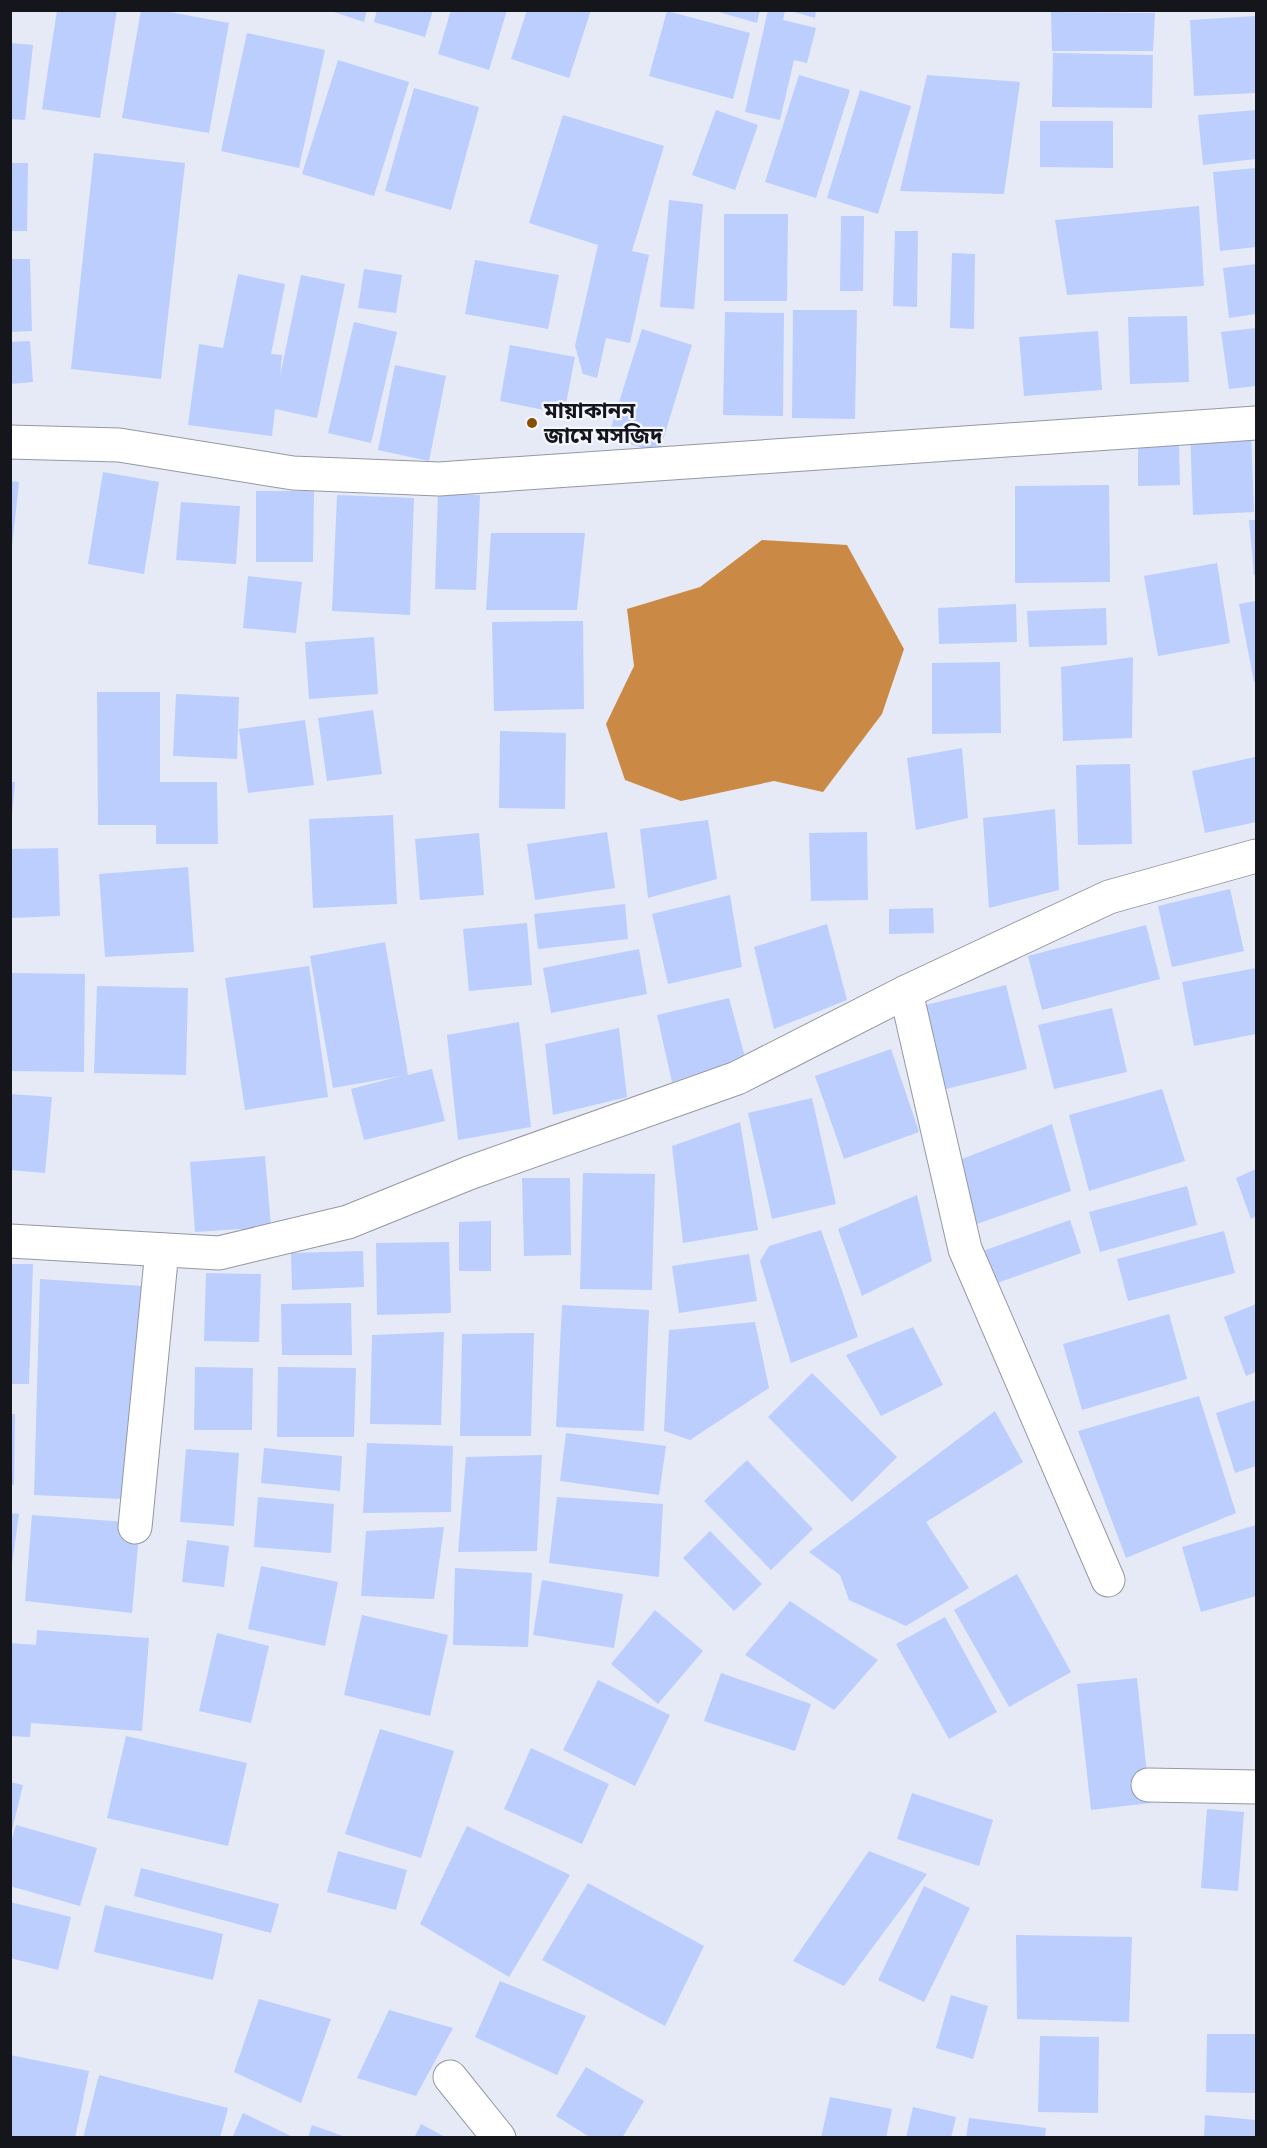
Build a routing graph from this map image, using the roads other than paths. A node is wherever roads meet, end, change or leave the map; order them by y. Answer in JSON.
{"nodes":[{"id":1,"x":1257,"y":423,"type":"edge"},
{"id":2,"x":10,"y":442,"type":"edge"},
{"id":3,"x":1257,"y":856,"type":"edge"},
{"id":4,"x":906,"y":992,"type":"junction"},
{"id":5,"x":10,"y":1241,"type":"edge"},
{"id":6,"x":162,"y":1250,"type":"junction"},
{"id":7,"x":135,"y":1527,"type":"dead end"},
{"id":8,"x":1108,"y":1580,"type":"dead end"},
{"id":9,"x":1148,"y":1785,"type":"dead end"},
{"id":10,"x":1257,"y":1786,"type":"edge"},
{"id":11,"x":450,"y":2077,"type":"dead end"},
{"id":12,"x":499,"y":2138,"type":"edge"}],
"edges":[{"from":1,"to":2,"type":"street"},
{"from":3,"to":4,"type":"street"},
{"from":4,"to":6,"type":"street"},
{"from":4,"to":8,"type":"street"},
{"from":5,"to":6,"type":"street"},
{"from":6,"to":7,"type":"street"},
{"from":9,"to":10,"type":"street"},
{"from":11,"to":12,"type":"street"}]}
